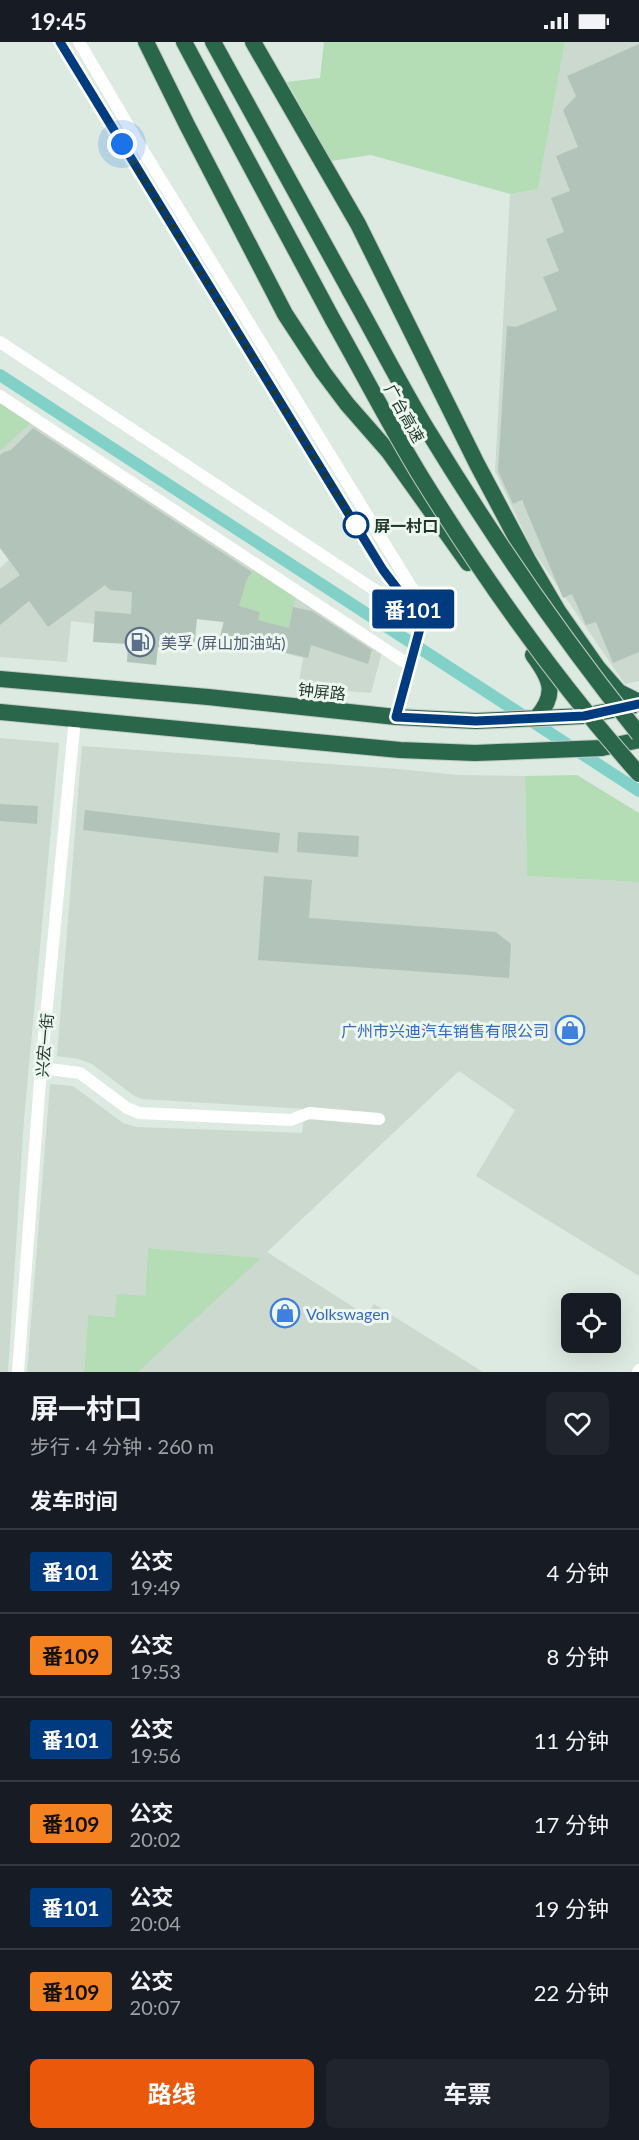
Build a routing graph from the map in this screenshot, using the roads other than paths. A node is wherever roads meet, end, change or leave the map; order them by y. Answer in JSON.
{"nodes":[{"id":1,"x":60,"y":42,"type":"edge"},
{"id":2,"x":79,"y":42,"type":"edge"},
{"id":3,"x":146,"y":42,"type":"edge"},
{"id":4,"x":184,"y":42,"type":"edge"},
{"id":5,"x":213,"y":42,"type":"edge"},
{"id":6,"x":253,"y":42,"type":"edge"},
{"id":7,"x":0,"y":342,"type":"edge"},
{"id":8,"x":0,"y":396,"type":"edge"},
{"id":9,"x":422,"y":621,"type":"junction"},
{"id":10,"x":411,"y":659,"type":"junction"},
{"id":11,"x":0,"y":679,"type":"edge"},
{"id":12,"x":639,"y":703,"type":"edge"},
{"id":13,"x":0,"y":712,"type":"edge"},
{"id":14,"x":396,"y":717,"type":"junction"},
{"id":15,"x":537,"y":717,"type":"junction"},
{"id":16,"x":75,"y":718,"type":"junction"},
{"id":17,"x":639,"y":734,"type":"edge"},
{"id":18,"x":639,"y":740,"type":"edge"},
{"id":19,"x":639,"y":774,"type":"edge"},
{"id":20,"x":41,"y":1068,"type":"junction"},
{"id":21,"x":379,"y":1119,"type":"dead end"},
{"id":22,"x":18,"y":1372,"type":"edge"}],
"edges":[{"from":1,"to":9,"type":"street"},
{"from":2,"to":9,"type":"street"},
{"from":3,"to":15,"type":"highway"},
{"from":4,"to":19,"type":"highway","name":"广台高速","bridge":true},
{"from":5,"to":17,"type":"highway","name":"广台高速","bridge":true},
{"from":6,"to":12,"type":"highway"},
{"from":7,"to":9,"type":"street"},
{"from":8,"to":10,"type":"street"},
{"from":9,"to":10,"type":"street"},
{"from":10,"to":14,"type":"street"},
{"from":11,"to":14,"type":"highway","name":"钟屏路"},
{"from":12,"to":15,"type":"highway","name":"钟屏路"},
{"from":13,"to":16,"type":"highway"},
{"from":14,"to":15,"type":"highway","name":"钟屏路"},
{"from":16,"to":18,"type":"highway"},
{"from":16,"to":20,"type":"street","name":"兴宏一街"},
{"from":20,"to":21,"type":"street"},
{"from":20,"to":22,"type":"street","name":"兴宏一街"}]}
